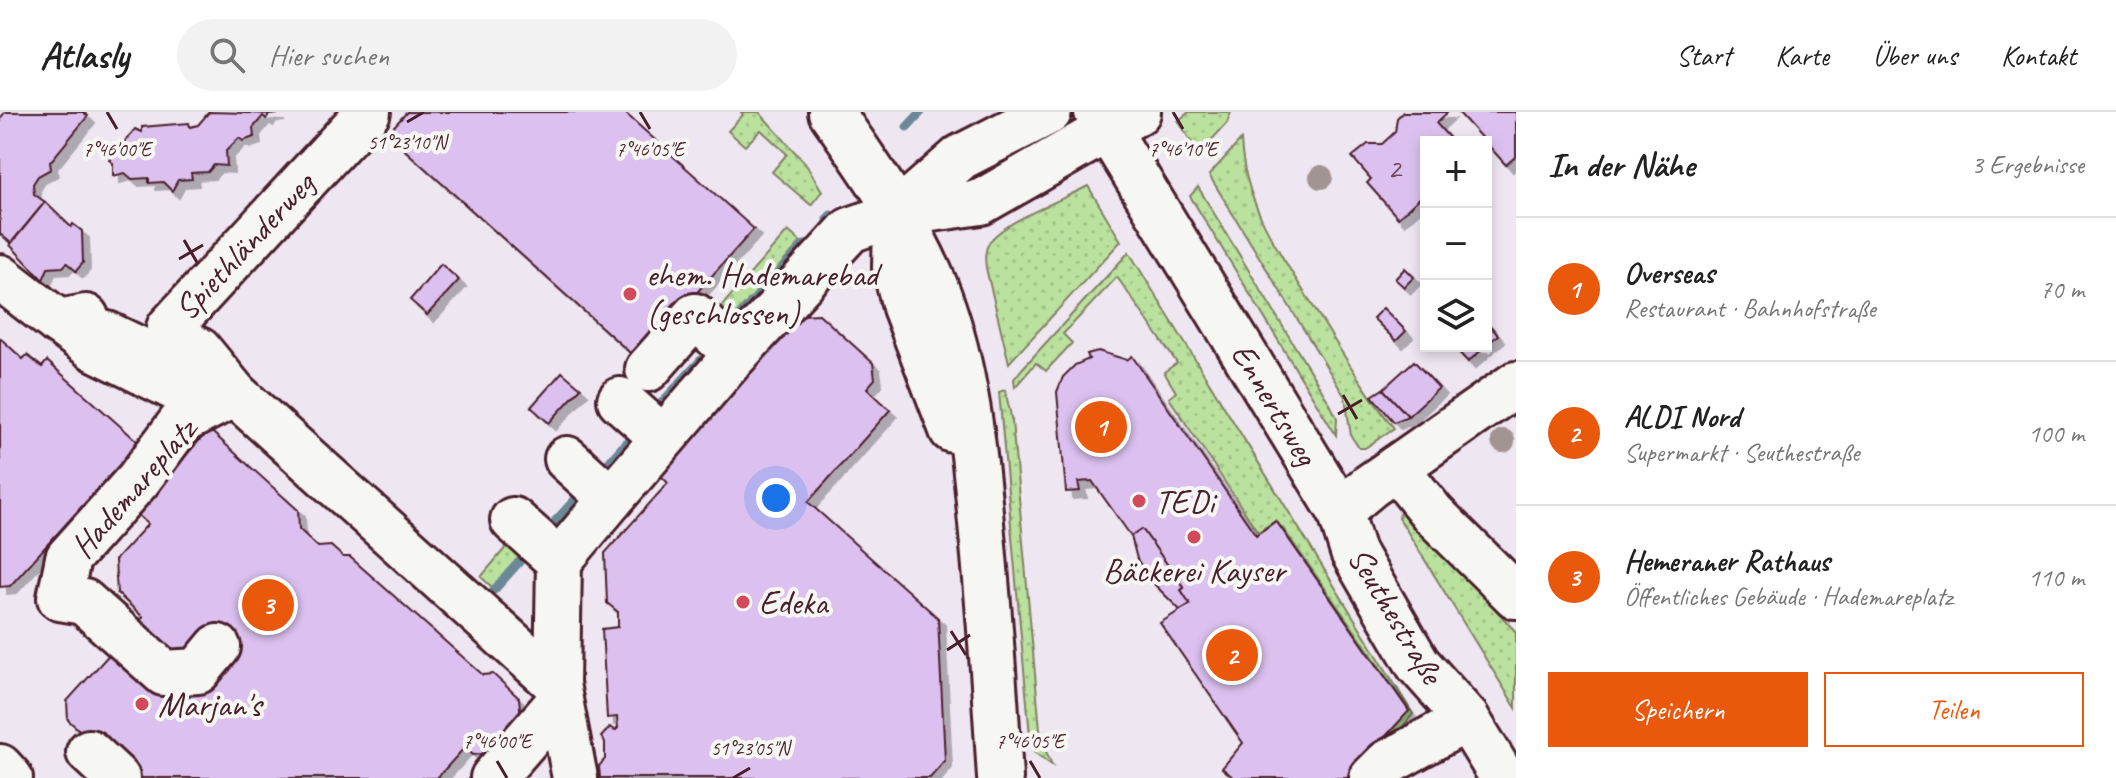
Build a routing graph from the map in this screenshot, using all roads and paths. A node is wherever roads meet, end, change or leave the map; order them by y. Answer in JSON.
{"nodes":[{"id":1,"x":368,"y":112,"type":"edge"},
{"id":2,"x":831,"y":112,"type":"edge"},
{"id":3,"x":1049,"y":112,"type":"edge"},
{"id":4,"x":1115,"y":118,"type":"edge"},
{"id":5,"x":896,"y":214,"type":"junction"},
{"id":6,"x":0,"y":277,"type":"edge"},
{"id":7,"x":58,"y":322,"type":"junction"},
{"id":8,"x":736,"y":354,"type":"junction"},
{"id":9,"x":186,"y":358,"type":"junction"},
{"id":10,"x":1516,"y":384,"type":"edge"},
{"id":11,"x":235,"y":394,"type":"junction"},
{"id":12,"x":663,"y":438,"type":"junction"},
{"id":13,"x":567,"y":459,"type":"dead end"},
{"id":14,"x":1396,"y":468,"type":"junction"},
{"id":15,"x":611,"y":499,"type":"junction"},
{"id":16,"x":1340,"y":511,"type":"junction"},
{"id":17,"x":513,"y":520,"type":"dead end"},
{"id":18,"x":559,"y":561,"type":"junction"},
{"id":19,"x":1516,"y":596,"type":"edge"},
{"id":20,"x":218,"y":647,"type":"dead end"},
{"id":21,"x":559,"y":692,"type":"junction"},
{"id":22,"x":1467,"y":719,"type":"junction"},
{"id":23,"x":0,"y":767,"type":"edge"},
{"id":24,"x":10,"y":778,"type":"edge"},
{"id":25,"x":493,"y":778,"type":"edge"},
{"id":26,"x":575,"y":778,"type":"edge"},
{"id":27,"x":1000,"y":778,"type":"edge"},
{"id":28,"x":1372,"y":778,"type":"edge"},
{"id":29,"x":1503,"y":778,"type":"edge"}],
"edges":[{"from":1,"to":9,"type":"street","name":"Spiethländerweg"},
{"from":2,"to":5,"type":"street"},
{"from":3,"to":5,"type":"street"},
{"from":4,"to":5,"type":"street"},
{"from":4,"to":16,"type":"street","name":"Ennertsweg"},
{"from":5,"to":8,"type":"street"},
{"from":5,"to":27,"type":"street"},
{"from":6,"to":7,"type":"street"},
{"from":7,"to":9,"type":"street"},
{"from":7,"to":9,"type":"street"},
{"from":8,"to":12,"type":"street"},
{"from":8,"to":12,"type":"street"},
{"from":9,"to":11,"type":"street"},
{"from":10,"to":14,"type":"street"},
{"from":11,"to":20,"type":"street","name":"Hademareplatz"},
{"from":11,"to":21,"type":"street"},
{"from":12,"to":15,"type":"street"},
{"from":13,"to":15,"type":"street"},
{"from":14,"to":16,"type":"street"},
{"from":14,"to":19,"type":"street"},
{"from":15,"to":18,"type":"street"},
{"from":16,"to":22,"type":"street","name":"Seuthestraße"},
{"from":17,"to":18,"type":"street"},
{"from":18,"to":21,"type":"street"},
{"from":21,"to":25,"type":"street"},
{"from":21,"to":26,"type":"street"},
{"from":22,"to":28,"type":"street"},
{"from":22,"to":29,"type":"street","name":"Seuthestraße"},
{"from":23,"to":24,"type":"street"}]}
